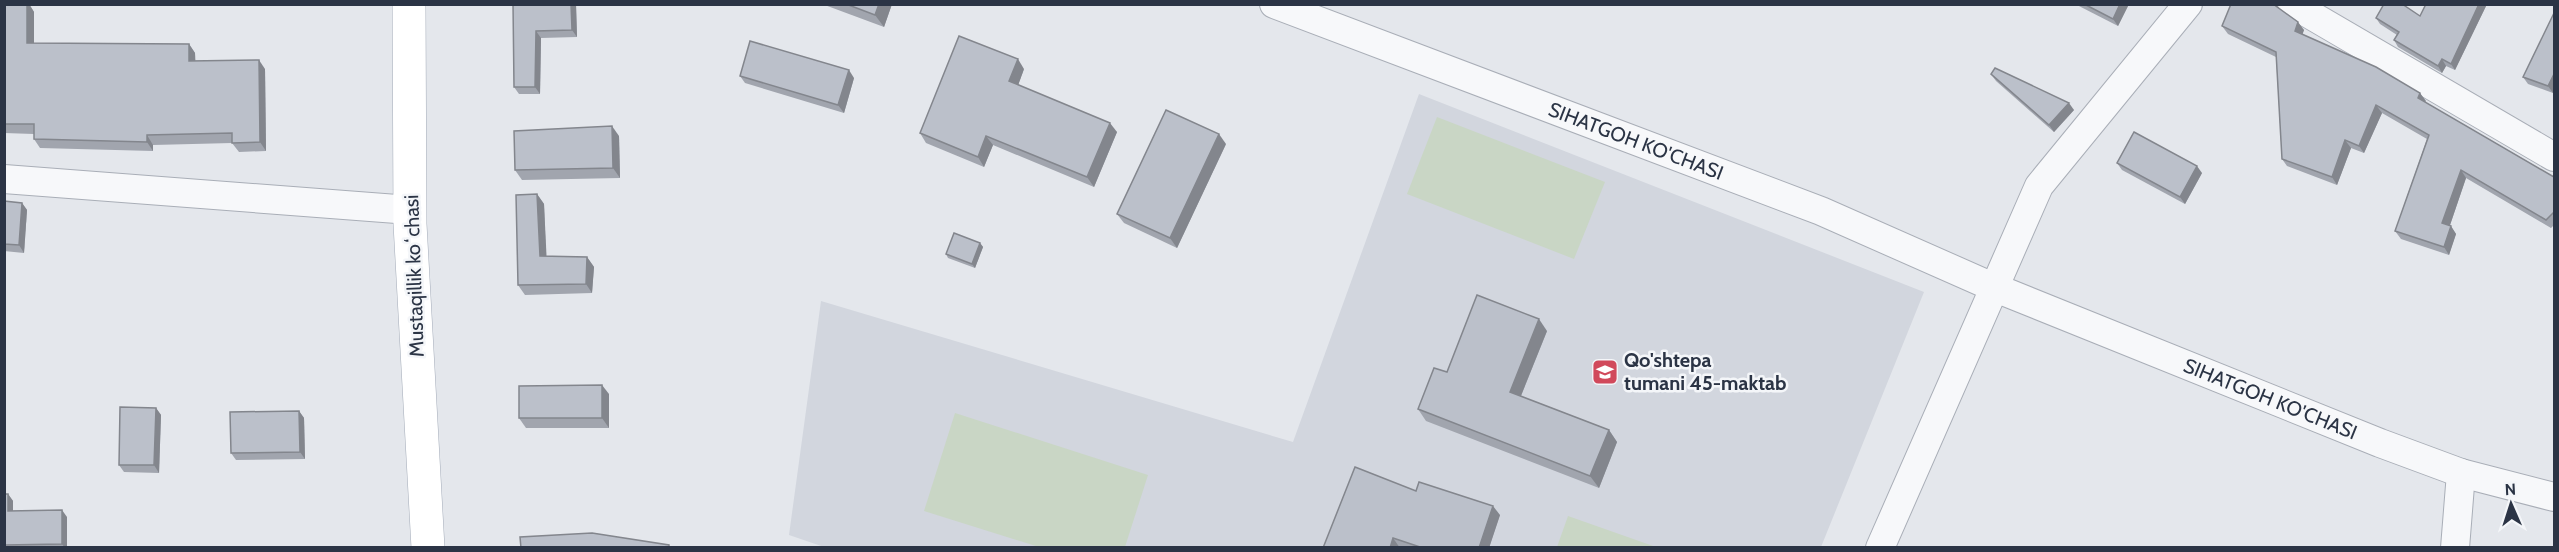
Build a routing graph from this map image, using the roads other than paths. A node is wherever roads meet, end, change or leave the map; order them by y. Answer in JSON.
{"nodes":[{"id":1,"x":409,"y":4,"type":"edge"},
{"id":2,"x":1274,"y":4,"type":"edge"},
{"id":3,"x":2188,"y":4,"type":"edge"},
{"id":4,"x":2292,"y":4,"type":"edge"},
{"id":5,"x":1332,"y":16,"type":"edge"},
{"id":6,"x":2554,"y":157,"type":"edge"},
{"id":7,"x":4,"y":179,"type":"edge"},
{"id":8,"x":410,"y":210,"type":"junction"},
{"id":9,"x":1993,"y":287,"type":"junction"},
{"id":10,"x":2461,"y":473,"type":"junction"},
{"id":11,"x":2554,"y":497,"type":"edge"},
{"id":12,"x":428,"y":548,"type":"edge"},
{"id":13,"x":1880,"y":548,"type":"edge"},
{"id":14,"x":2455,"y":548,"type":"edge"}],
"edges":[{"from":1,"to":8,"type":"main road","name":"Mustaqillik koʻchasi"},
{"from":2,"to":5,"type":"street","name":"SIHATGOH KO'CHASI"},
{"from":3,"to":9,"type":"street"},
{"from":4,"to":6,"type":"street"},
{"from":5,"to":9,"type":"street","name":"SIHATGOH KO'CHASI"},
{"from":7,"to":8,"type":"street"},
{"from":8,"to":12,"type":"main road","name":"Mustaqillik koʻchasi"},
{"from":9,"to":10,"type":"street","name":"SIHATGOH KO'CHASI"},
{"from":9,"to":13,"type":"street"},
{"from":10,"to":11,"type":"street","name":"SIHATGOH KO'CHASI"},
{"from":10,"to":14,"type":"street"}]}
